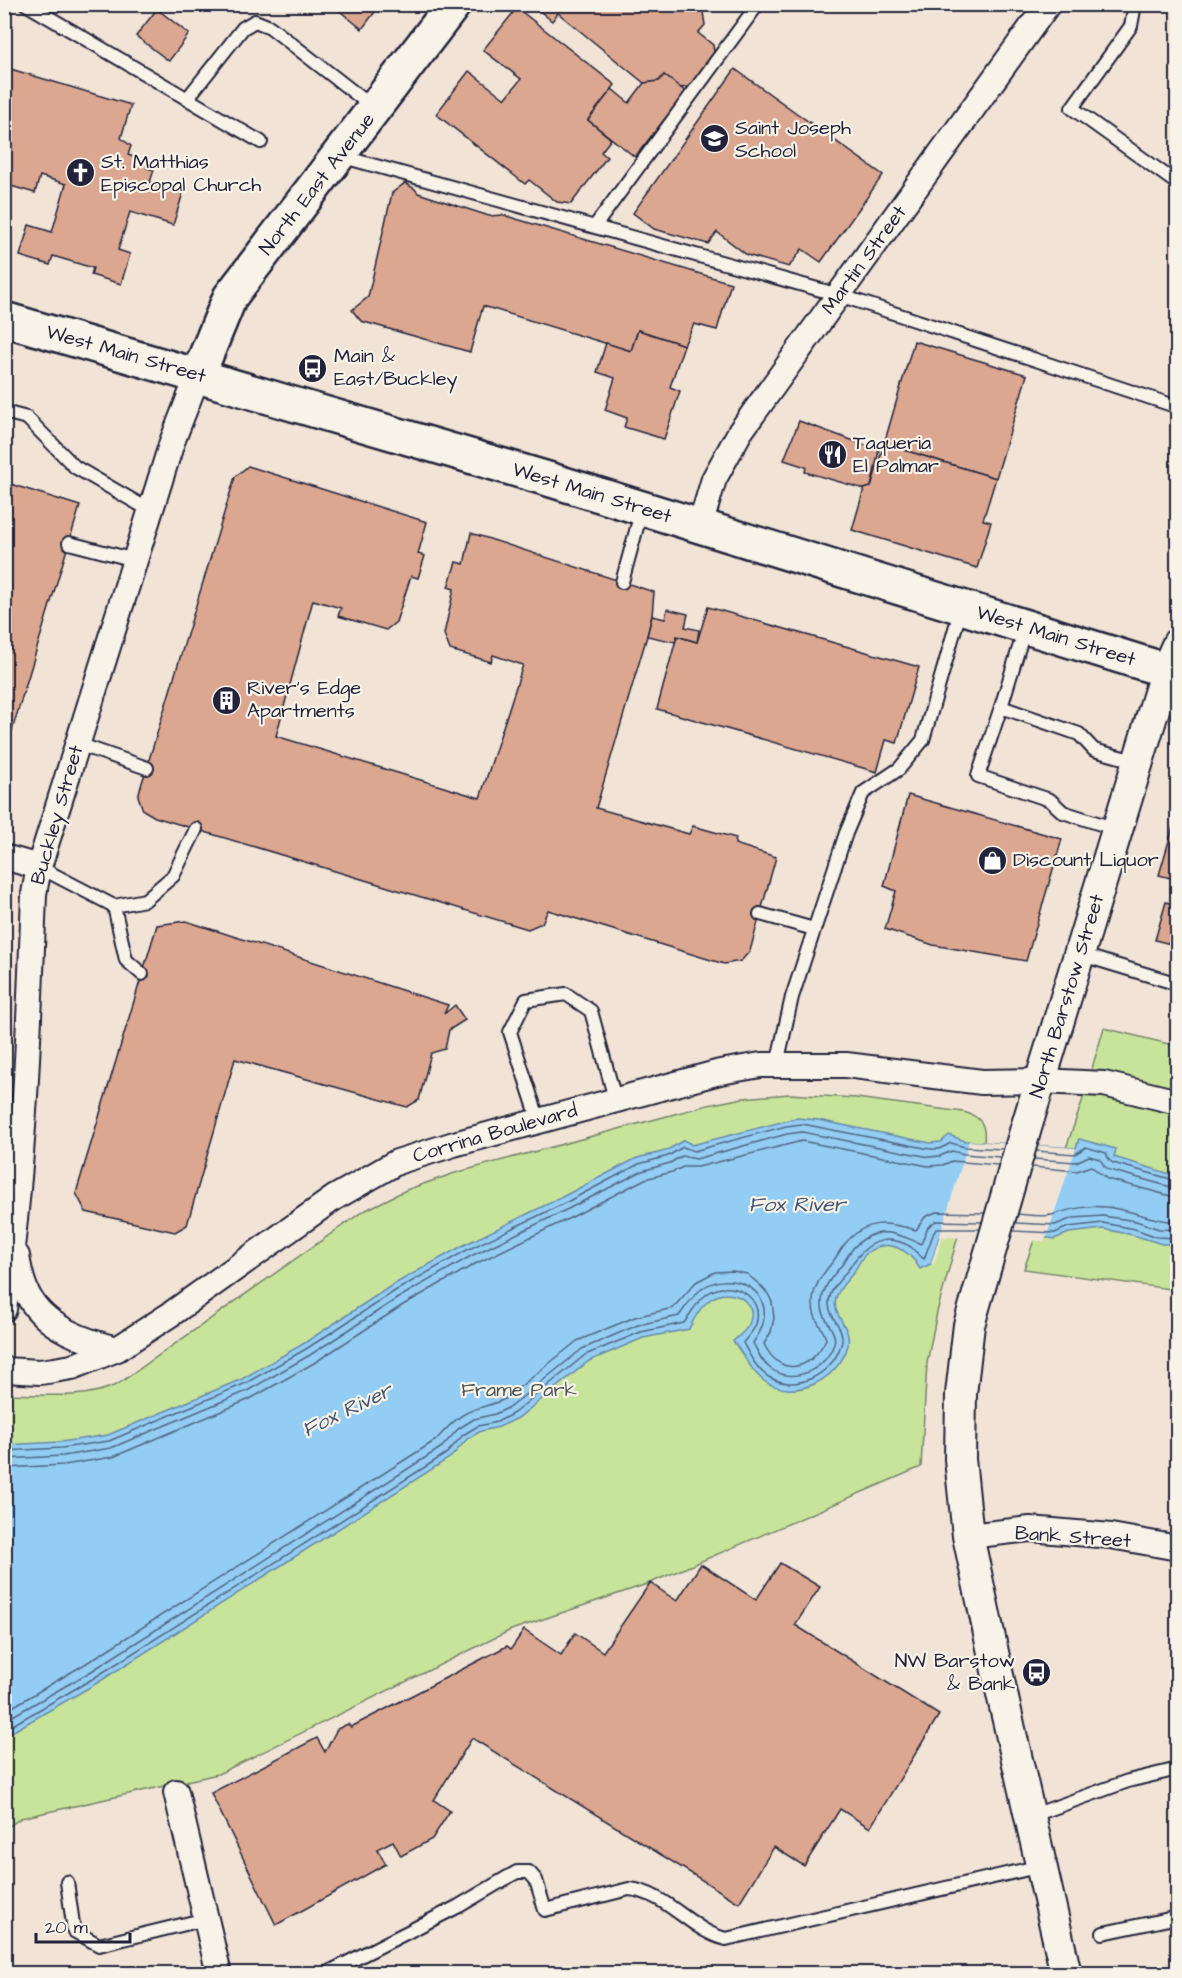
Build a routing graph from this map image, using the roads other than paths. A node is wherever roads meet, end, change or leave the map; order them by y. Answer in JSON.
{"nodes":[{"id":1,"x":26,"y":4,"type":"edge"},
{"id":2,"x":454,"y":4,"type":"edge"},
{"id":3,"x":758,"y":4,"type":"edge"},
{"id":4,"x":1048,"y":4,"type":"edge"},
{"id":5,"x":1135,"y":4,"type":"edge"},
{"id":6,"x":187,"y":99,"type":"junction"},
{"id":7,"x":375,"y":108,"type":"junction"},
{"id":8,"x":261,"y":142,"type":"dead end"},
{"id":9,"x":339,"y":155,"type":"junction"},
{"id":10,"x":1178,"y":184,"type":"edge"},
{"id":11,"x":595,"y":226,"type":"junction"},
{"id":12,"x":839,"y":295,"type":"junction"},
{"id":13,"x":4,"y":319,"type":"edge"},
{"id":14,"x":198,"y":375,"type":"junction"},
{"id":15,"x":1178,"y":406,"type":"edge"},
{"id":16,"x":4,"y":412,"type":"edge"},
{"id":17,"x":642,"y":508,"type":"junction"},
{"id":18,"x":151,"y":511,"type":"junction"},
{"id":19,"x":700,"y":526,"type":"junction"},
{"id":20,"x":69,"y":543,"type":"dead end"},
{"id":21,"x":135,"y":560,"type":"junction"},
{"id":22,"x":622,"y":582,"type":"dead end"},
{"id":23,"x":962,"y":607,"type":"junction"},
{"id":24,"x":1025,"y":627,"type":"junction"},
{"id":25,"x":1174,"y":662,"type":"edge"},
{"id":26,"x":1001,"y":707,"type":"junction"},
{"id":27,"x":78,"y":744,"type":"junction"},
{"id":28,"x":1138,"y":762,"type":"junction"},
{"id":29,"x":147,"y":768,"type":"dead end"},
{"id":30,"x":196,"y":829,"type":"dead end"},
{"id":31,"x":1117,"y":830,"type":"junction"},
{"id":32,"x":4,"y":857,"type":"edge"},
{"id":33,"x":39,"y":867,"type":"junction"},
{"id":34,"x":114,"y":906,"type":"junction"},
{"id":35,"x":760,"y":914,"type":"dead end"},
{"id":36,"x":814,"y":929,"type":"junction"},
{"id":37,"x":1079,"y":954,"type":"junction"},
{"id":38,"x":142,"y":974,"type":"dead end"},
{"id":39,"x":1178,"y":984,"type":"edge"},
{"id":40,"x":777,"y":1064,"type":"junction"},
{"id":41,"x":1041,"y":1081,"type":"junction"},
{"id":42,"x":615,"y":1099,"type":"junction"},
{"id":43,"x":1178,"y":1102,"type":"edge"},
{"id":44,"x":539,"y":1121,"type":"junction"},
{"id":45,"x":15,"y":1240,"type":"junction"},
{"id":46,"x":4,"y":1309,"type":"edge"},
{"id":47,"x":117,"y":1349,"type":"junction"},
{"id":48,"x":4,"y":1370,"type":"edge"},
{"id":49,"x":968,"y":1536,"type":"junction"},
{"id":50,"x":1178,"y":1548,"type":"edge"},
{"id":51,"x":1178,"y":1769,"type":"edge"},
{"id":52,"x":176,"y":1792,"type":"dead end"},
{"id":53,"x":1030,"y":1817,"type":"junction"},
{"id":54,"x":1041,"y":1866,"type":"junction"},
{"id":55,"x":67,"y":1882,"type":"dead end"},
{"id":56,"x":1178,"y":1917,"type":"edge"},
{"id":57,"x":206,"y":1919,"type":"junction"},
{"id":58,"x":1103,"y":1933,"type":"dead end"},
{"id":59,"x":219,"y":1974,"type":"edge"},
{"id":60,"x":325,"y":1974,"type":"edge"},
{"id":61,"x":1066,"y":1974,"type":"edge"}],
"edges":[{"from":1,"to":6,"type":"lane"},
{"from":2,"to":7,"type":"main road","name":"North East Avenue"},
{"from":3,"to":11,"type":"lane"},
{"from":4,"to":12,"type":"street","name":"Martin Street"},
{"from":5,"to":10,"type":"lane"},
{"from":6,"to":7,"type":"lane"},
{"from":6,"to":8,"type":"lane"},
{"from":7,"to":9,"type":"main road","name":"North East Avenue"},
{"from":9,"to":11,"type":"lane"},
{"from":9,"to":14,"type":"main road","name":"North East Avenue"},
{"from":11,"to":12,"type":"lane"},
{"from":12,"to":15,"type":"lane"},
{"from":12,"to":19,"type":"street","name":"Martin Street"},
{"from":13,"to":14,"type":"main road","name":"West Main Street"},
{"from":14,"to":17,"type":"main road","name":"West Main Street"},
{"from":14,"to":18,"type":"street","name":"Buckley Street"},
{"from":16,"to":18,"type":"lane"},
{"from":17,"to":19,"type":"main road","name":"West Main Street"},
{"from":17,"to":22,"type":"lane"},
{"from":18,"to":21,"type":"street","name":"Buckley Street"},
{"from":19,"to":23,"type":"main road","name":"West Main Street"},
{"from":20,"to":21,"type":"lane"},
{"from":21,"to":27,"type":"street","name":"Buckley Street"},
{"from":23,"to":24,"type":"main road","name":"West Main Street"},
{"from":23,"to":36,"type":"lane"},
{"from":24,"to":25,"type":"main road","name":"West Main Street"},
{"from":24,"to":26,"type":"lane"},
{"from":25,"to":28,"type":"street","name":"North Barstow Street"},
{"from":26,"to":28,"type":"lane"},
{"from":26,"to":31,"type":"lane"},
{"from":27,"to":29,"type":"lane"},
{"from":27,"to":33,"type":"street","name":"Buckley Street"},
{"from":28,"to":31,"type":"street","name":"North Barstow Street"},
{"from":30,"to":34,"type":"lane"},
{"from":31,"to":37,"type":"street","name":"North Barstow Street"},
{"from":32,"to":33,"type":"street"},
{"from":33,"to":34,"type":"lane"},
{"from":33,"to":45,"type":"street","name":"Buckley Street"},
{"from":34,"to":38,"type":"lane"},
{"from":35,"to":36,"type":"lane"},
{"from":36,"to":40,"type":"lane"},
{"from":37,"to":39,"type":"lane"},
{"from":37,"to":41,"type":"street","name":"North Barstow Street"},
{"from":40,"to":41,"type":"street","name":"Corrina Boulevard"},
{"from":40,"to":42,"type":"street","name":"Corrina Boulevard"},
{"from":41,"to":43,"type":"street","name":"Corrina Boulevard"},
{"from":41,"to":49,"type":"street","name":"North Barstow Street"},
{"from":42,"to":44,"type":"street","name":"Corrina Boulevard"},
{"from":42,"to":44,"type":"lane"},
{"from":44,"to":47,"type":"street","name":"Corrina Boulevard"},
{"from":45,"to":46,"type":"street","name":"Buckley Street"},
{"from":45,"to":47,"type":"street"},
{"from":47,"to":48,"type":"street","name":"Corrina Boulevard"},
{"from":49,"to":50,"type":"street","name":"Bank Street"},
{"from":49,"to":53,"type":"street","name":"North Barstow Street"},
{"from":51,"to":53,"type":"lane"},
{"from":52,"to":57,"type":"street"},
{"from":53,"to":54,"type":"street","name":"North Barstow Street"},
{"from":54,"to":60,"type":"lane"},
{"from":54,"to":61,"type":"street","name":"North Barstow Street"},
{"from":55,"to":57,"type":"lane"},
{"from":56,"to":58,"type":"lane"},
{"from":57,"to":59,"type":"street"}]}
